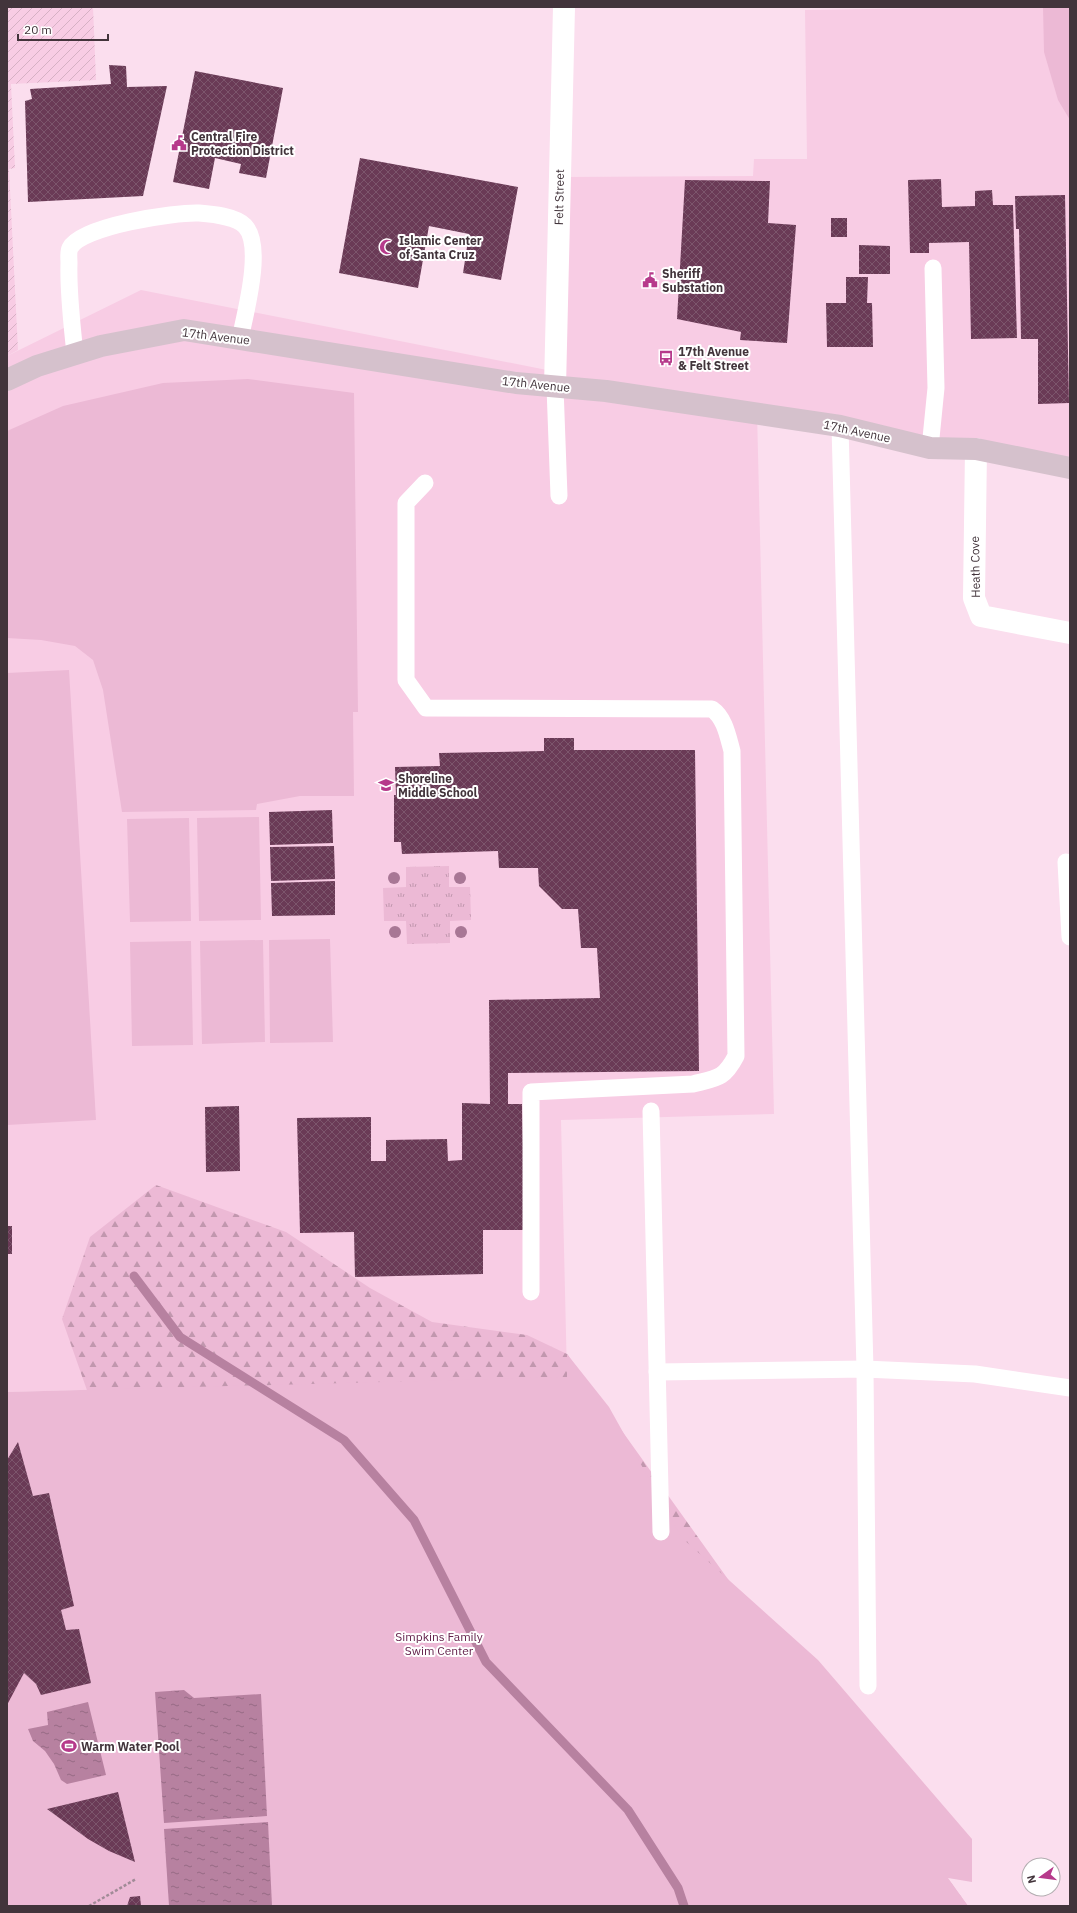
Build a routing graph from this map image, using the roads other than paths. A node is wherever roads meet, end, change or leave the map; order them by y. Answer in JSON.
{"nodes":[{"id":1,"x":564,"y":7,"type":"edge"},
{"id":2,"x":933,"y":268,"type":"dead end"},
{"id":3,"x":240,"y":338,"type":"junction"},
{"id":4,"x":75,"y":354,"type":"junction"},
{"id":5,"x":8,"y":374,"type":"edge"},
{"id":6,"x":555,"y":387,"type":"junction"},
{"id":7,"x":840,"y":426,"type":"junction"},
{"id":8,"x":930,"y":448,"type":"junction"},
{"id":9,"x":976,"y":450,"type":"junction"},
{"id":10,"x":1070,"y":468,"type":"edge"},
{"id":11,"x":426,"y":483,"type":"dead end"},
{"id":12,"x":559,"y":496,"type":"dead end"},
{"id":13,"x":1070,"y":633,"type":"edge"},
{"id":14,"x":1066,"y":862,"type":"dead end"},
{"id":15,"x":1070,"y":937,"type":"edge"},
{"id":16,"x":651,"y":1111,"type":"dead end"},
{"id":17,"x":531,"y":1292,"type":"dead end"},
{"id":18,"x":865,"y":1369,"type":"junction"},
{"id":19,"x":657,"y":1372,"type":"junction"},
{"id":20,"x":1070,"y":1388,"type":"edge"},
{"id":21,"x":661,"y":1532,"type":"dead end"},
{"id":22,"x":868,"y":1686,"type":"dead end"}],
"edges":[{"from":1,"to":6,"type":"street","name":"Felt Street"},
{"from":2,"to":8,"type":"lane"},
{"from":3,"to":4,"type":"main road","name":"17th Avenue"},
{"from":3,"to":4,"type":"lane"},
{"from":3,"to":6,"type":"main road","name":"17th Avenue"},
{"from":4,"to":5,"type":"main road","name":"17th Avenue"},
{"from":6,"to":7,"type":"main road","name":"17th Avenue"},
{"from":6,"to":12,"type":"lane"},
{"from":7,"to":8,"type":"main road","name":"17th Avenue"},
{"from":7,"to":18,"type":"lane"},
{"from":8,"to":9,"type":"main road","name":"17th Avenue"},
{"from":9,"to":10,"type":"main road","name":"17th Avenue"},
{"from":9,"to":13,"type":"street","name":"Heath Cove"},
{"from":11,"to":17,"type":"lane"},
{"from":14,"to":15,"type":"lane"},
{"from":16,"to":19,"type":"lane"},
{"from":18,"to":19,"type":"lane"},
{"from":18,"to":20,"type":"lane"},
{"from":18,"to":22,"type":"lane"},
{"from":19,"to":21,"type":"lane"}]}
